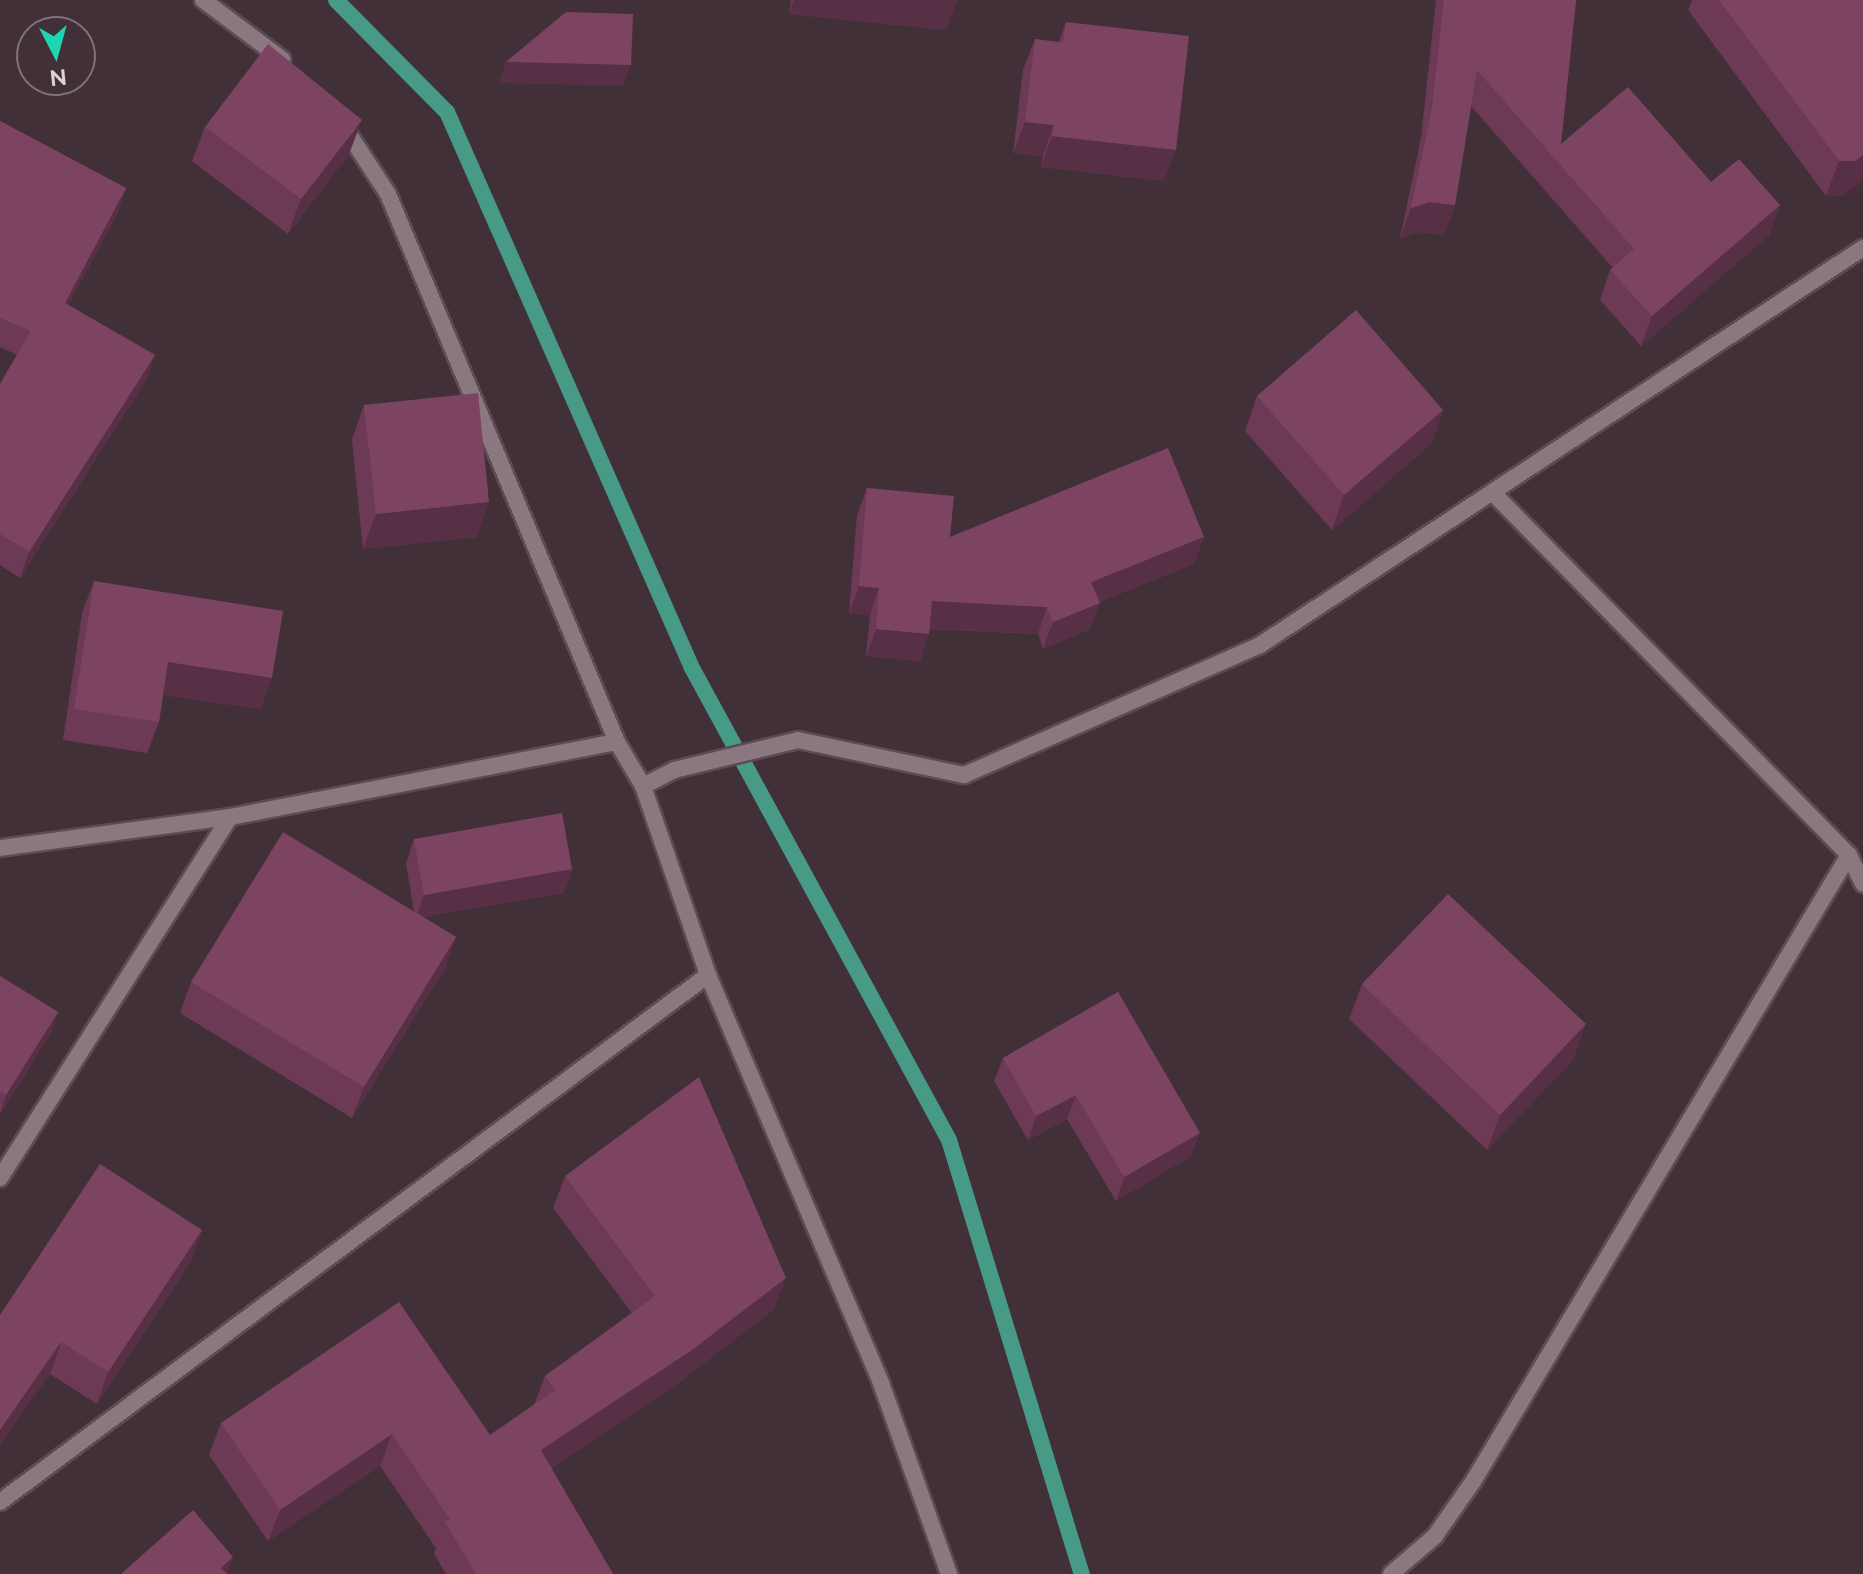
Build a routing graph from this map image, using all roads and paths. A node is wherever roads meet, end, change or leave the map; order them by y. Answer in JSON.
{"nodes":[{"id":1,"x":203,"y":0,"type":"edge"},
{"id":2,"x":292,"y":66,"type":"edge"},
{"id":3,"x":333,"y":109,"type":"edge"},
{"id":4,"x":1863,"y":248,"type":"edge"},
{"id":5,"x":1492,"y":492,"type":"junction"},
{"id":6,"x":617,"y":742,"type":"junction"},
{"id":7,"x":643,"y":786,"type":"junction"},
{"id":8,"x":230,"y":817,"type":"junction"},
{"id":9,"x":0,"y":848,"type":"edge"},
{"id":10,"x":1849,"y":855,"type":"junction"},
{"id":11,"x":1863,"y":884,"type":"edge"},
{"id":12,"x":708,"y":975,"type":"junction"},
{"id":13,"x":0,"y":1178,"type":"edge"},
{"id":14,"x":0,"y":1502,"type":"edge"},
{"id":15,"x":949,"y":1574,"type":"edge"},
{"id":16,"x":1391,"y":1574,"type":"edge"}],
"edges":[{"from":1,"to":2,"type":"street"},
{"from":3,"to":6,"type":"street"},
{"from":4,"to":5,"type":"street"},
{"from":5,"to":7,"type":"street"},
{"from":5,"to":10,"type":"street"},
{"from":6,"to":7,"type":"street"},
{"from":6,"to":8,"type":"street"},
{"from":7,"to":12,"type":"street"},
{"from":8,"to":9,"type":"street"},
{"from":8,"to":13,"type":"street"},
{"from":10,"to":11,"type":"street"},
{"from":10,"to":16,"type":"street"},
{"from":12,"to":14,"type":"street"},
{"from":12,"to":15,"type":"street"}]}
